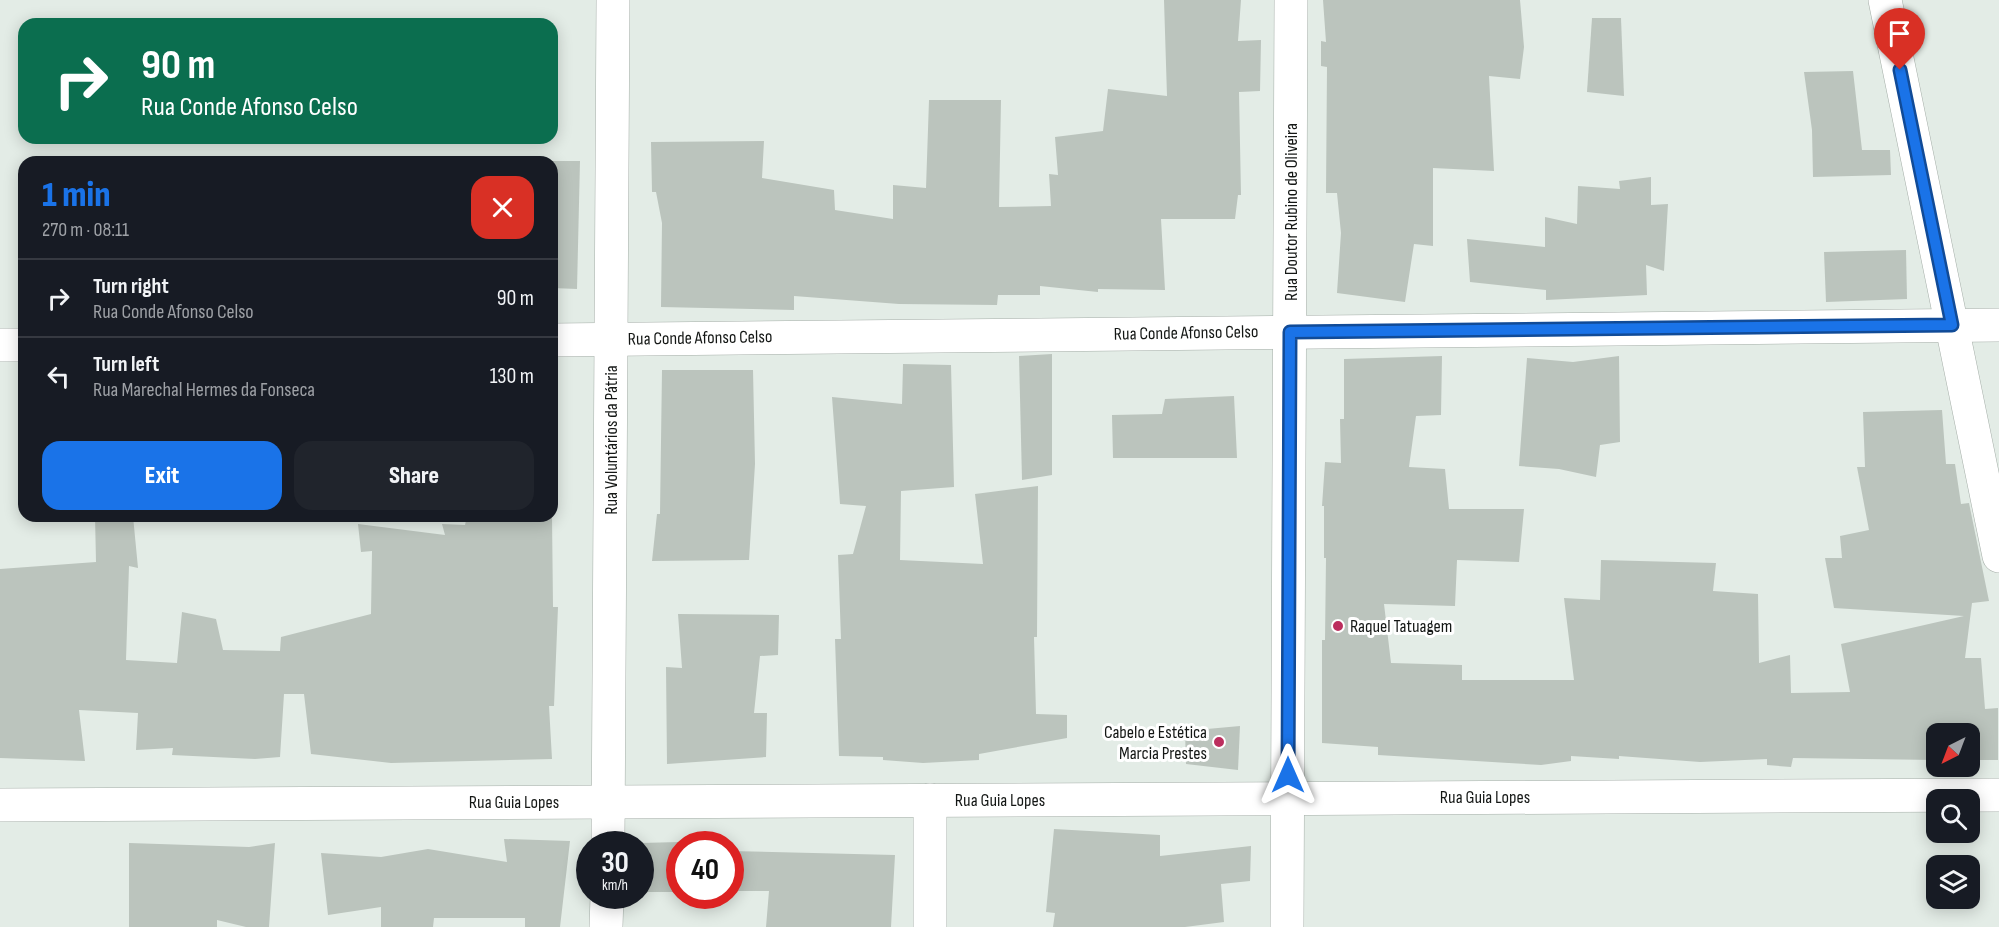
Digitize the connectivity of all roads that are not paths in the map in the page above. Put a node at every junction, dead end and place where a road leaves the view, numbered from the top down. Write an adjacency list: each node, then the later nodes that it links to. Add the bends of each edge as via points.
1 (613, 0): 8 (street, Rua Voluntários da Pátria)
2 (1291, 0): 6 (street, Rua Doutor Rubino de Oliveira)
3 (1885, 0): 4 (street)
4 (1952, 325): 5 (street, Rua Conde Afonso Celso); 6 (street, Rua Conde Afonso Celso); 11 (street)
5 (1999, 325)
6 (1290, 332): 8 (street, Rua Conde Afonso Celso); 13 (street, Rua Doutor Rubino de Oliveira)
7 (558, 340): 8 (street, Rua Conde Afonso Celso)
8 (612, 340): 15 (street, Rua Voluntários da Pátria)
9 (0, 345): 10 (street)
10 (18, 345)
11 (1999, 556)
12 (1999, 795): 13 (street, Rua Guia Lopes)
13 (1288, 798): 14 (street, Rua Guia Lopes); 21 (street, Rua Doutor Rubino de Oliveira)
14 (930, 800): 15 (street, Rua Guia Lopes); 20 (street)
15 (609, 802): 16 (street, Rua Guia Lopes); 17 (street, Rua Voluntários da Pátria)
16 (0, 805)
17 (608, 831)
18 (607, 909): 19 (street)
19 (606, 927)
20 (930, 927)
21 (1287, 927)

